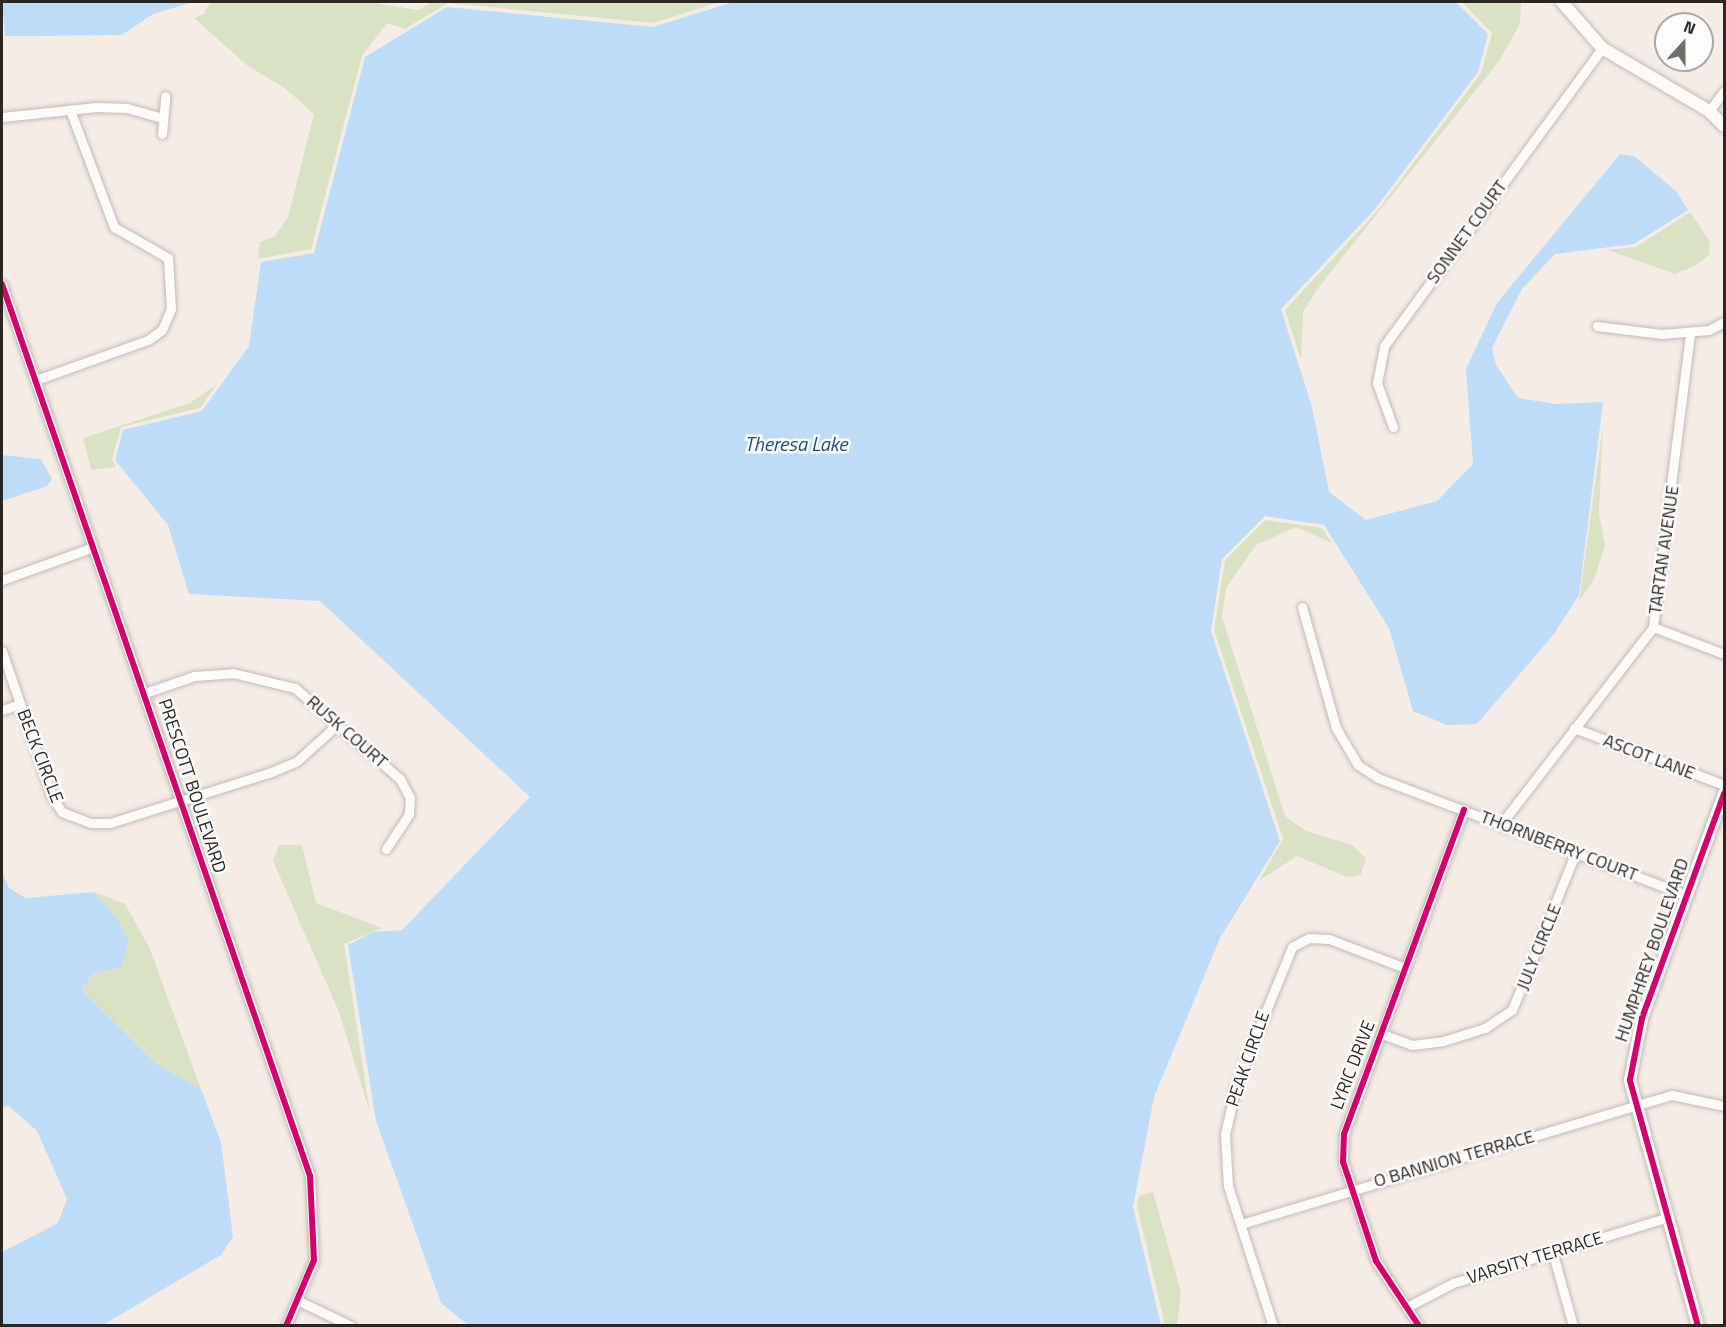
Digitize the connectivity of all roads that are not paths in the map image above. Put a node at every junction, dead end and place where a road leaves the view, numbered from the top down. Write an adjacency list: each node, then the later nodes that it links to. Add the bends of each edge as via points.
1 (1562, 2): 2 (street)
2 (1602, 48): 6 (street); 16 (street, SONNET COURT, via 1384,346 1377,383)
3 (1725, 91): 6 (street)
4 (165, 96): 8 (street)
5 (70, 110): 7 (street); 8 (street, via 127,108); 15 (street, via 114,227 168,258 171,309 162,330 148,340)
6 (1709, 111): 9 (street)
7 (2, 117)
8 (161, 118): 10 (street)
9 (1725, 126)
10 (162, 134)
11 (2, 284): 15 (street, PRESCOTT BOULEVARD)
12 (1725, 322): 14 (street)
13 (1597, 326): 14 (street)
14 (1690, 333): 20 (street, TARTAN AVENUE)
15 (36, 380): 17 (street, PRESCOTT BOULEVARD)
16 (1393, 428)
17 (91, 548): 18 (street); 23 (street, PRESCOTT BOULEVARD)
18 (2, 580)
19 (1302, 606): 31 (street, THORNBERRY COURT, via 1344,750 1378,778)
20 (1653, 627): 22 (street); 27 (street, TARTAN AVENUE)
21 (2, 651): 24 (street, BECK CIRCLE)
22 (1725, 654)
23 (145, 693): 26 (street, RUSK COURT, via 194,676 263,677 295,688); 30 (street, PRESCOTT BOULEVARD)
24 (20, 704): 25 (street); 30 (street, BECK CIRCLE, via 62,812 110,823)
25 (2, 710)
26 (338, 724): 30 (street, BECK CIRCLE, via 297,761); 33 (street, RUSK COURT, via 400,779 410,798 409,814)
27 (1574, 728): 28 (street, ASCOT LANE); 32 (street, TARTAN AVENUE)
28 (1725, 785)
29 (1725, 794): 35 (street, HUMPHREY BOULEVARD)
30 (180, 803): 44 (street, PRESCOTT BOULEVARD, via 310,1176 314,1260)
31 (1464, 810): 32 (street, THORNBERRY COURT); 36 (street, LYRIC DRIVE)
32 (1501, 824): 34 (street, THORNBERRY COURT)
33 (386, 849)
34 (1575, 854): 35 (street, THORNBERRY COURT); 37 (street, JULY CIRCLE, via 1512,1010 1485,1028 1443,1041 1412,1046)
35 (1686, 895): 38 (street, HUMPHREY BOULEVARD, via 1632,1050)
36 (1405, 968): 37 (street, LYRIC DRIVE); 42 (street, PEAK CIRCLE, via 1329,939 1309,938 1292,947 1230,1107 1225,1163)
37 (1382, 1034): 40 (street, LYRIC DRIVE, via 1344,1134 1343,1162)
38 (1633, 1106): 39 (street, O BANNION TERRACE, via 1672,1095); 40 (street, O BANNION TERRACE); 41 (street, HUMPHREY BOULEVARD)
39 (1725, 1106)
40 (1352, 1189): 42 (street, O BANNION TERRACE); 45 (street, LYRIC DRIVE, via 1386,1284)
41 (1666, 1218): 43 (street, VARSITY TERRACE); 51 (street, HUMPHREY BOULEVARD)
42 (1240, 1224): 48 (street, PEAK CIRCLE)
43 (1552, 1254): 45 (street, VARSITY TERRACE, via 1453,1283); 50 (street)
44 (299, 1301): 46 (street, PRESCOTT BOULEVARD); 47 (street)
45 (1407, 1307): 49 (street, LYRIC DRIVE)
46 (286, 1326)
47 (351, 1326)
48 (1273, 1326)
49 (1419, 1326)
50 (1573, 1326)
51 (1698, 1326)

